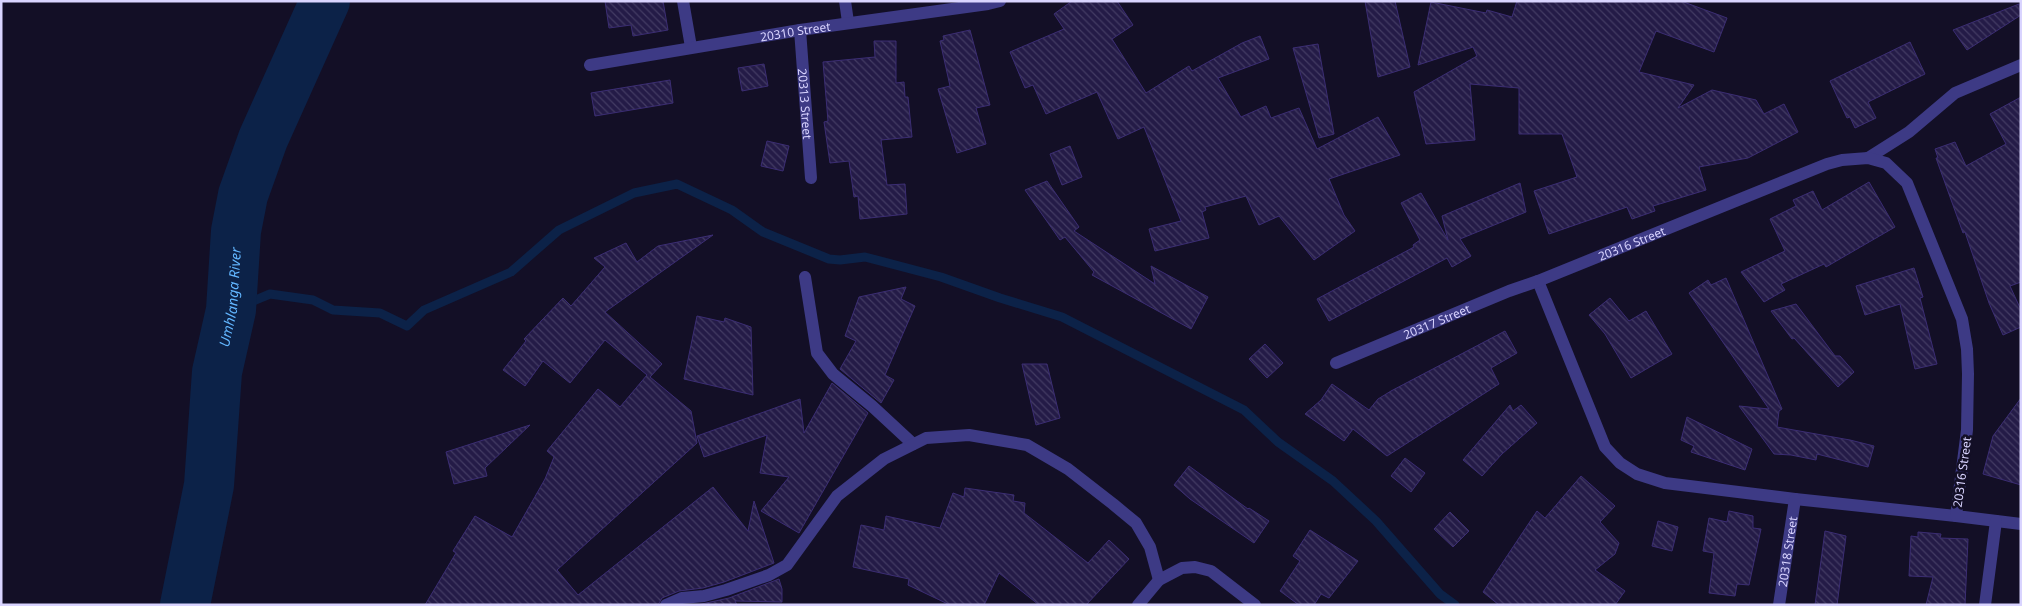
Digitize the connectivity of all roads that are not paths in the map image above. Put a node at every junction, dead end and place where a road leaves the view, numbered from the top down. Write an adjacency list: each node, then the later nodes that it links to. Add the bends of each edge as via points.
1 (683, 1): 6 (street)
2 (845, 1): 4 (street)
3 (1000, 1): 4 (street, 20310 Street)
4 (848, 22): 5 (street, 20310 Street)
5 (800, 30): 6 (street, 20310 Street); 10 (street, 20313 Street)
6 (691, 47): 7 (street, 20310 Street)
7 (590, 65)
8 (2021, 65): 9 (street, via 1956,93 1910,132)
9 (1868, 158): 12 (street, 20316 Street, via 1828,164); 16 (street, 20316 Street, via 1886,163 1907,183 1962,319 1967,349 1967,430)
10 (811, 178)
11 (804, 277): 14 (street, via 817,353 832,374)
12 (1538, 281): 13 (street, 20317 Street); 15 (street, 20316 Street, via 1598,432 1605,447 1620,463 1637,474 1665,482)
13 (1336, 363)
14 (913, 444): 19 (street, via 926,438 969,435 1027,446 1068,469 1136,523 1150,547); 20 (street, via 884,459 837,496 787,565 726,590 682,598)
15 (1795, 499): 16 (street, 20316 Street); 23 (street, 20318 Street)
16 (1956, 516): 17 (street, 20316 Street)
17 (1996, 521): 18 (street, 20316 Street); 24 (street)
18 (2021, 524)
19 (1160, 580): 21 (street); 22 (street, via 1182,568 1211,571)
20 (666, 605)
21 (1138, 605)
22 (1254, 605)
23 (1779, 605)
24 (1985, 605)

